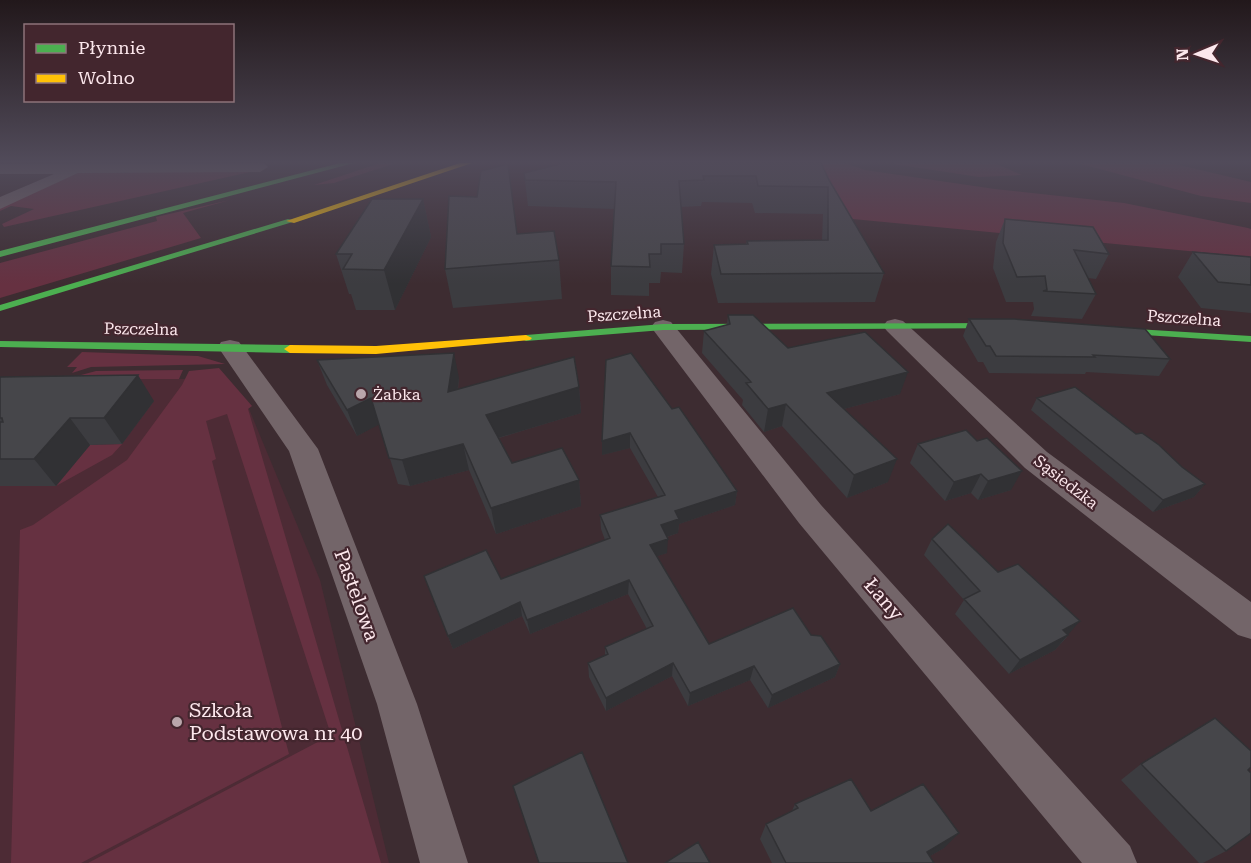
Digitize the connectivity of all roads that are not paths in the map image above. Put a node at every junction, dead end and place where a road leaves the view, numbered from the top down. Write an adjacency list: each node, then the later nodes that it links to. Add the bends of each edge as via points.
1 (195, 203): 5 (main road)
2 (333, 203): 4 (main road)
3 (349, 203): 4 (main road)
4 (305, 215): 6 (main road)
5 (0, 254)
6 (0, 308)
7 (895, 326): 8 (main road, Pszczelna); 9 (main road, Pszczelna); 14 (street, Sąsiedzka, via 1036,460)
8 (1030, 326)
9 (663, 327): 13 (main road, Pszczelna, via 386,350); 16 (street, Łany, via 810,514)
10 (1088, 329): 11 (main road, Pszczelna)
11 (1251, 339)
12 (0, 345): 13 (main road, Pszczelna)
13 (230, 347): 15 (street, Pastelowa, via 303,449 397,704)
14 (1251, 623)
15 (444, 863)
16 (1113, 863)

